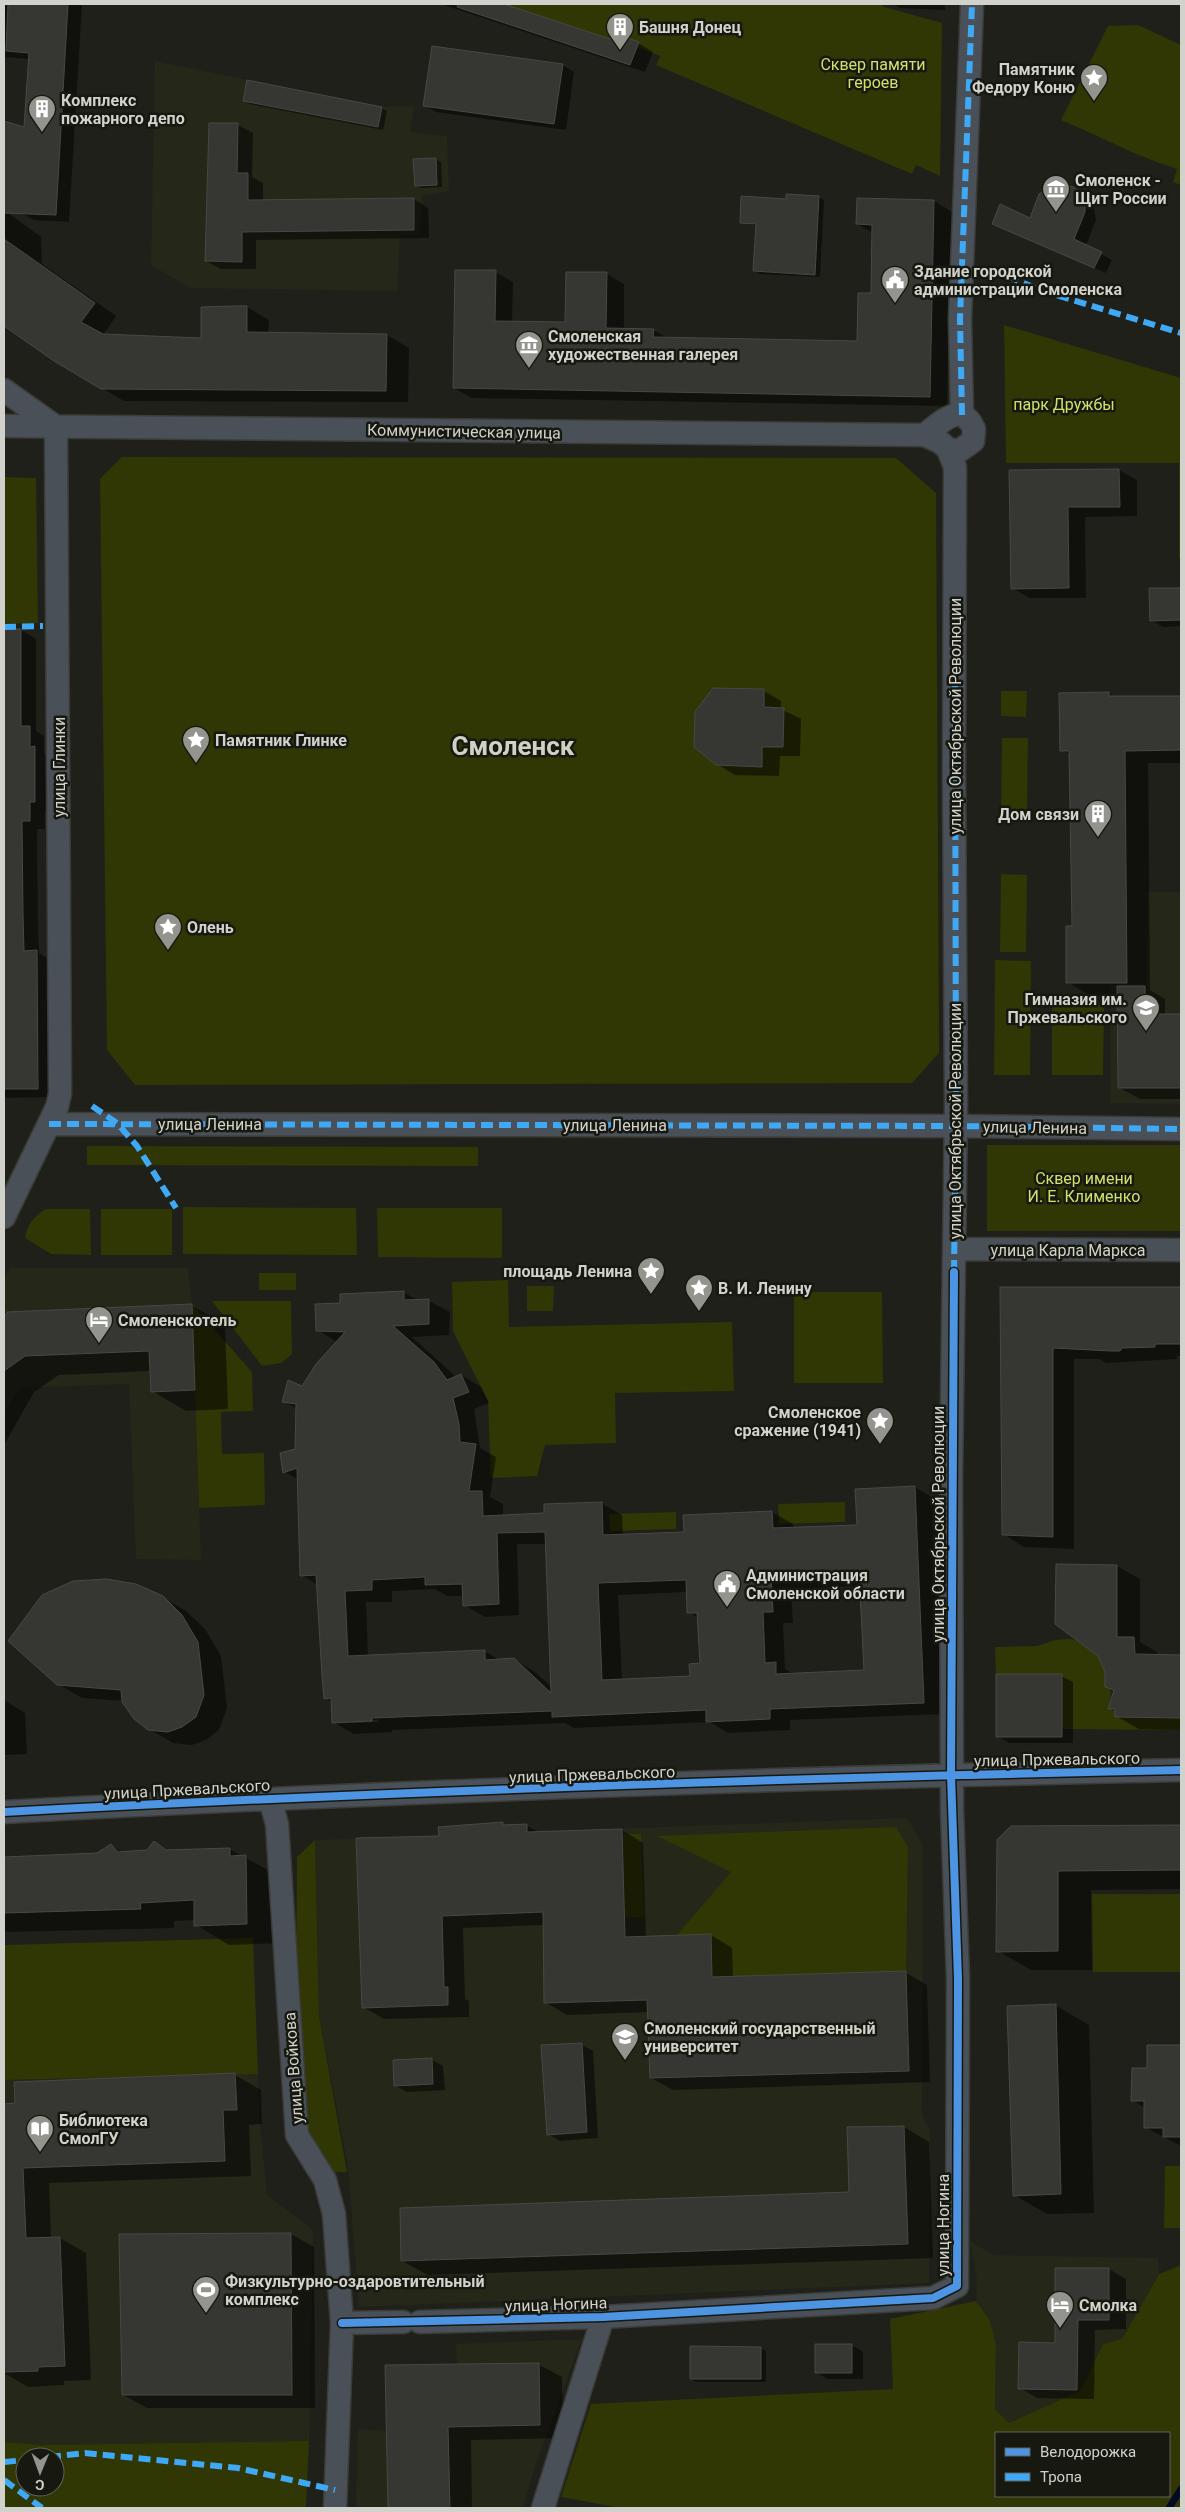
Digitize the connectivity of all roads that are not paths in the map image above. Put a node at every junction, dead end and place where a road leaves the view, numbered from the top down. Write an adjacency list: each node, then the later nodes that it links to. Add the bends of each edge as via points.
1 (972, 4): 3 (street, via 960,319)
2 (4, 390): 5 (street)
3 (962, 415): 6 (street, via 949,416); 7 (street, via 972,423 973,441)
4 (4, 426): 5 (street, Коммунистическая улица)
5 (56, 428): 6 (street, Коммунистическая улица); 8 (street, улица Глинки, via 60,1094)
6 (924, 435): 7 (street, via 940,442)
7 (956, 455): 9 (street, улица Октябрьской Революции)
8 (53, 1115): 9 (street, улица Ленина); 11 (street, улица Глинки)
9 (956, 1126): 10 (street, улица Ленина); 12 (street, улица Октябрьской Революции)
10 (1181, 1129)
11 (4, 1216)
12 (954, 1249): 13 (street, улица Карла Маркса); 15 (street, улица Октябрьской Революции)
13 (1181, 1250)
14 (1181, 1770): 15 (street, улица Пржевальского)
15 (951, 1774): 16 (street, улица Пржевальского); 18 (street, улица Ногина, via 958,1979 956,2286 933,2298)
16 (270, 1799): 17 (street, улица Пржевальского); 19 (street, улица Войкова, via 277,1824 297,2135 329,2191 334,2214)
17 (4, 1812)
18 (603, 2317): 19 (street, улица Ногина); 21 (street, улица Ногина)
19 (342, 2323): 20 (street, улица Войкова)
20 (335, 2508)
21 (543, 2508)

